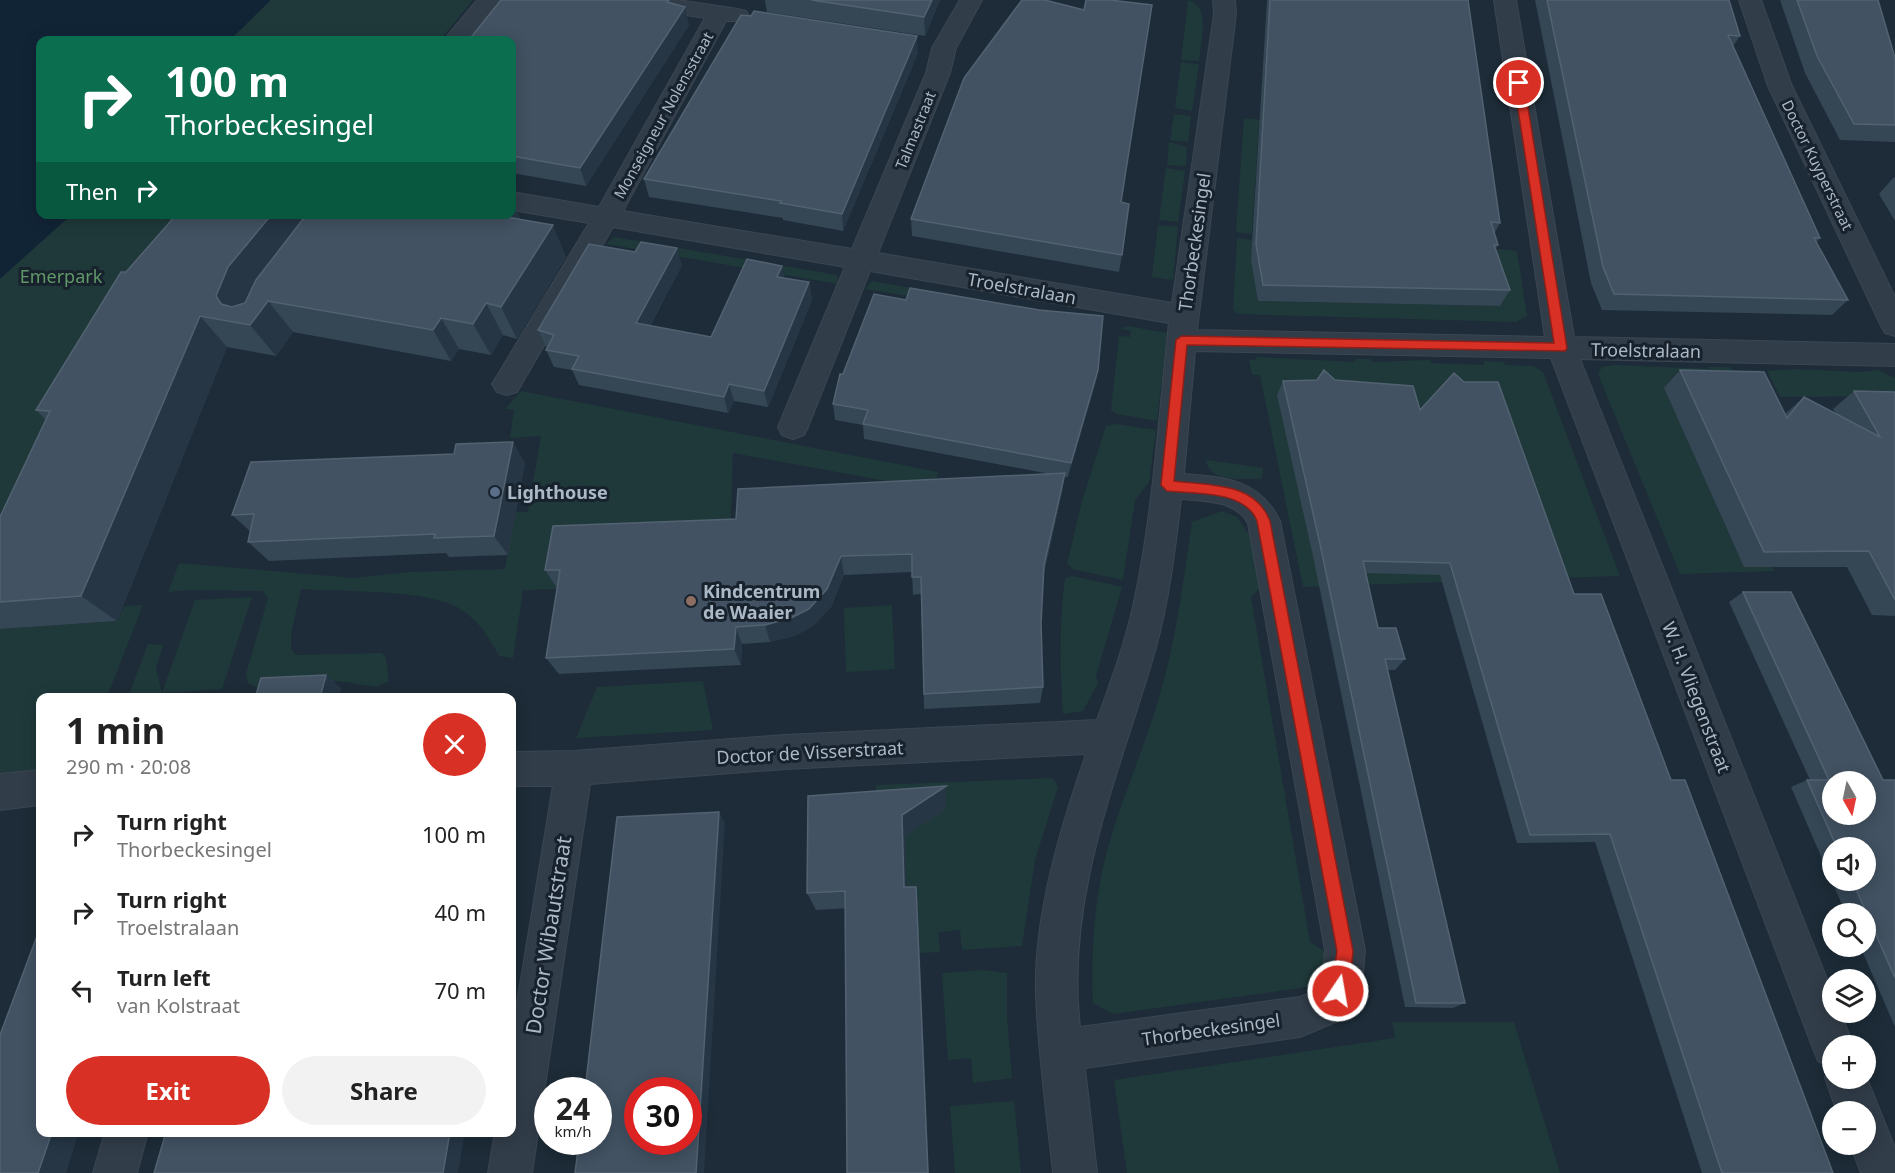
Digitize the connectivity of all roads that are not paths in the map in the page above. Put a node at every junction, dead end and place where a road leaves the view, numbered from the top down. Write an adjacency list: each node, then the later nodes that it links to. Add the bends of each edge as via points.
1 (489, 0): 9 (street)
2 (634, 0): 7 (street)
3 (971, 0): 12 (street, Talmastraat, via 933,46 938,74)
4 (1224, 0): 14 (street, Thorbeckesingel)
5 (1505, 0): 15 (street, W. H. Vliegenstraat)
6 (1750, 0): 13 (street, Doctor Kuyperstraat, via 1780,86)
7 (705, 8): 8 (street); 11 (street, Monseigneur Nolensstraat)
8 (750, 12)
9 (458, 36)
10 (516, 202): 11 (street, Troelstralaan)
11 (606, 217): 12 (street, Troelstralaan); 17 (street)
12 (861, 261): 14 (street, Troelstralaan); 18 (street)
13 (1895, 326)
14 (1183, 328): 15 (street, Troelstralaan); 19 (street, Thorbeckesingel)
15 (1561, 348): 16 (street, Troelstralaan); 25 (street, W. H. Vliegenstraat)
16 (1895, 355)
17 (507, 384)
18 (793, 428)
19 (1167, 485): 20 (street, Thorbeckesingel, via 1153,592 1138,651); 26 (street, Thorbeckesingel, via 1240,495 1259,509 1264,521 1345,951 1343,974 1331,1004 1300,1017)
20 (1108, 736): 21 (street, Doctor de Visserstraat, via 785,752); 26 (street, Thorbeckesingel, via 1081,823 1059,940 1056,994)
21 (574, 768): 22 (street, Doctor de Visserstraat); 27 (street, Doctor Wibautstraat)
22 (516, 769)
23 (36, 788): 24 (street)
24 (0, 792)
25 (1829, 1035)
26 (1062, 1050): 33 (street, Thorbeckesingel)
27 (516, 1135)
28 (126, 1137): 31 (street)
29 (516, 1137): 32 (street, Doctor Wibautstraat)
30 (1876, 1155): 34 (street)
31 (115, 1173)
32 (510, 1173)
33 (1075, 1173)
34 (1883, 1173)

